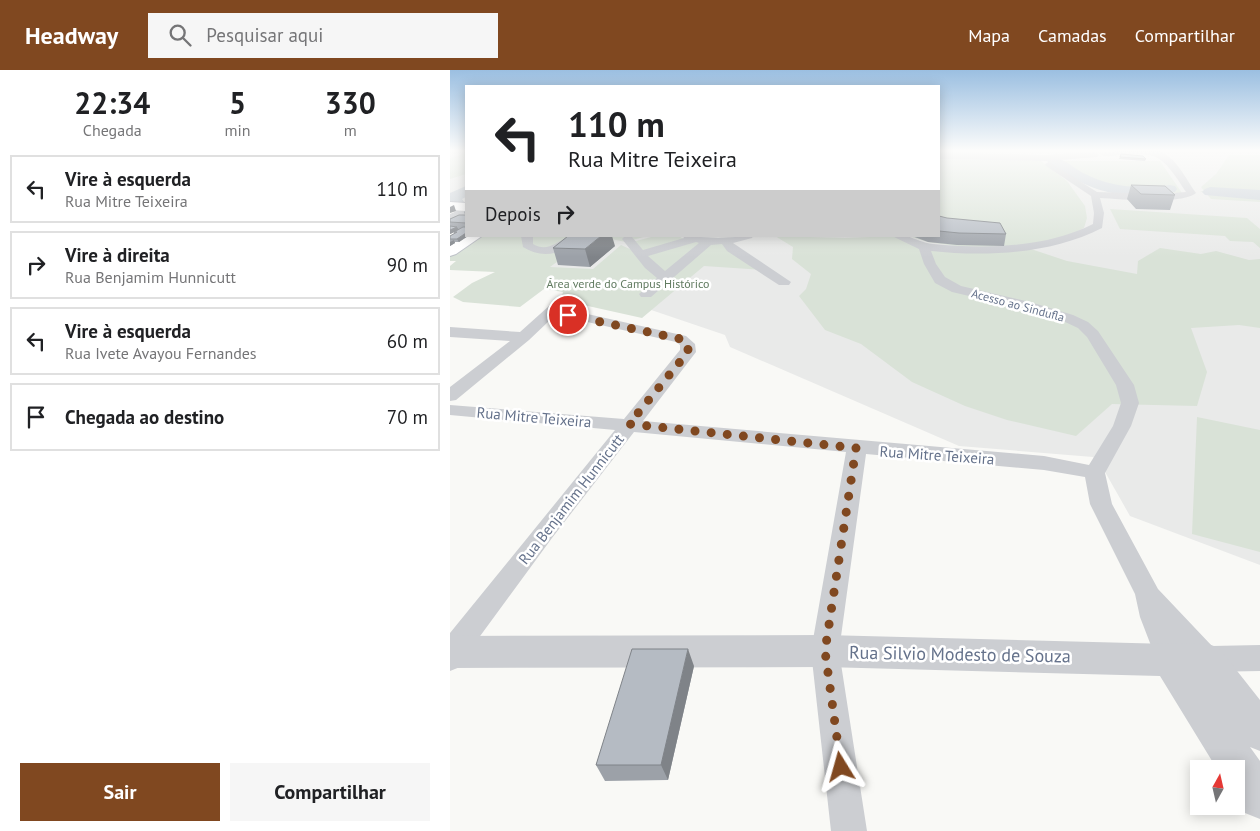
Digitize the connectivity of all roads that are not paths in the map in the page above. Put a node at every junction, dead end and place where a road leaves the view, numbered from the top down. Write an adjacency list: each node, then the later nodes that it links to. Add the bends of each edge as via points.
1 (1082, 187): 3 (street)
2 (1188, 187): 3 (street, via 1191,192 1188,195)
3 (1095, 195): 17 (street, via 1098,226 1079,236 1011,247)
4 (450, 206): 5 (main road)
5 (465, 209)
6 (465, 210): 7 (street)
7 (450, 218)
8 (473, 237): 18 (main road)
9 (527, 237): 10 (street, via 527,244 532,249 548,251 566,246)
10 (574, 237)
11 (636, 237): 19 (street, via 624,239)
12 (743, 237): 16 (street)
13 (899, 237): 17 (street)
14 (691, 238): 15 (street); 19 (street)
15 (708, 241): 16 (street); 20 (street)
16 (725, 241): 21 (street, via 731,249)
17 (924, 247): 31 (street, Acesso ao Sindufla, via 940,280 983,296 1068,318 1093,334 1125,385 1130,403 1122,426)
18 (450, 252)
19 (641, 254): 20 (street, via 648,266)
20 (664, 277): 22 (street)
21 (784, 282)
22 (646, 294)
23 (559, 304): 24 (street)
24 (544, 318): 26 (street); 29 (street, Rua Benjamim Hunnicutt, via 574,316 685,341 688,352)
25 (450, 332): 26 (street)
26 (524, 337): 27 (street)
27 (450, 396)
28 (450, 410): 29 (street, Rua Mitre Teixeira)
29 (629, 424): 30 (street, Rua Mitre Teixeira); 34 (street, Rua Benjamim Hunnicutt)
30 (856, 448): 31 (street, Rua Mitre Teixeira, via 1044,463); 33 (street)
31 (1095, 473): 32 (street, via 1101,504)
32 (1148, 594): 36 (street); 36 (street, via 1153,618)
33 (825, 651): 34 (street, Rua Silvio Modesto de Souza); 36 (street, Rua Silvio Modesto de Souza); 39 (street)
34 (451, 654)
35 (1260, 658): 36 (street, Rua Silvio Modesto de Souza)
36 (1188, 659): 37 (street); 38 (street)
37 (1260, 731)
38 (1260, 798)
39 (850, 831)

